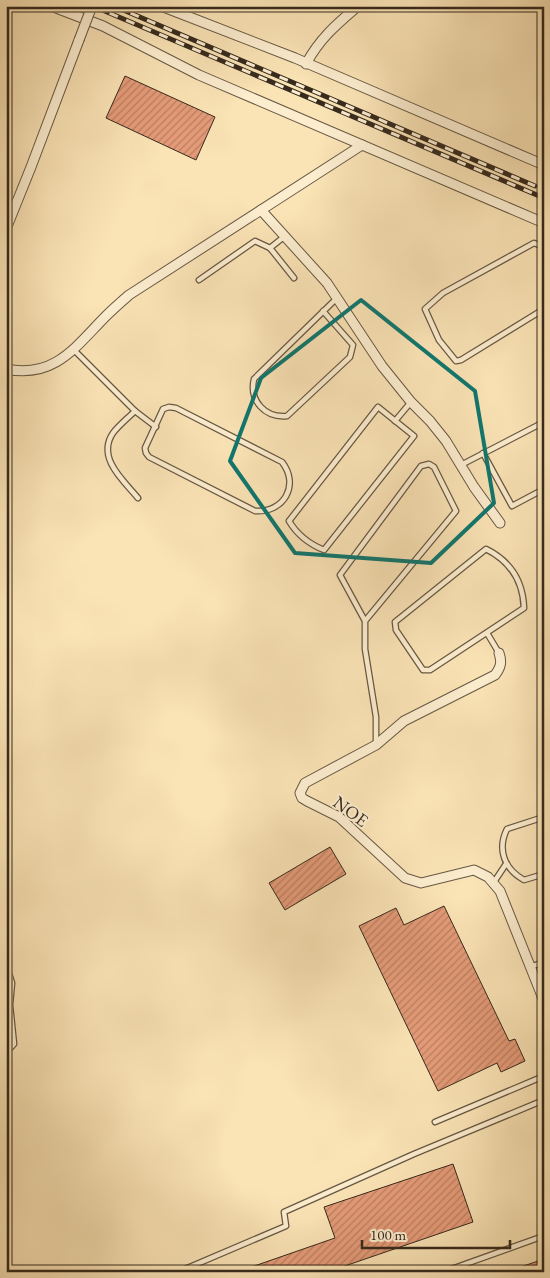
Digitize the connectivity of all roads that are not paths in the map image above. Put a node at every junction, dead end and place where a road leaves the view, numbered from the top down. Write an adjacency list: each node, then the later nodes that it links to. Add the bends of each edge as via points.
1 (51, 6): 6 (street, via 104,26 199,75)
2 (92, 6): 10 (street, bridge)
3 (161, 6): 5 (street)
4 (358, 6): 5 (street, via 319,42)
5 (306, 64): 7 (street)
6 (362, 145): 8 (street); 9 (street)
7 (544, 164)
8 (261, 210): 11 (street); 19 (street, via 129,295)
9 (544, 222)
10 (6, 229)
11 (285, 236): 13 (lane); 16 (street)
12 (544, 247): 17 (lane, via 534,243 443,293 425,309 439,340 456,361)
13 (270, 248): 14 (lane); 15 (lane, via 255,241)
14 (294, 278)
15 (199, 280)
16 (337, 298): 18 (lane); 21 (street, via 382,366)
17 (544, 309)
18 (323, 311): 18 (lane, via 254,379 254,396 269,414 287,416 350,357 353,345)
19 (74, 350): 20 (street, via 35,370); 22 (lane)
20 (6, 370)
21 (411, 402): 23 (lane); 27 (street, via 446,441)
22 (135, 411): 25 (lane); 29 (lane, via 112,434 108,458 112,468)
23 (396, 421): 23 (lane, via 378,407 289,521 303,538 324,550 414,436)
24 (544, 422): 26 (lane)
25 (156, 427): 25 (lane, via 163,409 176,408 282,462 290,477 288,494 280,505 256,511 149,457 145,448)
26 (483, 453): 27 (lane); 28 (lane, via 512,506)
27 (461, 465): 30 (street)
28 (544, 489)
29 (138, 498)
30 (500, 523)
31 (365, 621): 31 (lane, via 456,511 434,467 429,464 421,466 340,575); 34 (lane)
32 (487, 633): 32 (lane, via 524,608 524,600 512,570 486,549 395,622 396,630 423,670 430,670); 33 (lane)
33 (499, 653): 34 (street, NOE, via 500,669 495,675 404,721)
34 (376, 745): 38 (street, NOE, via 306,783 300,790 302,798 338,817 405,878 421,883 474,870)
35 (544, 817): 36 (lane, via 508,829 502,846)
36 (506, 864): 37 (lane, via 524,880); 38 (lane)
37 (544, 874)
38 (494, 882): 41 (street)
39 (544, 962): 41 (lane)
40 (6, 964): 43 (lane, via 12,983 10,1005 14,1044)
41 (530, 967): 42 (street)
42 (544, 1001)
43 (6, 1053)
44 (544, 1076): 46 (lane)
45 (544, 1100): 48 (lane, via 284,1212 286,1226)
46 (435, 1122)
47 (544, 1239): 49 (lane, via 538,1238)
48 (178, 1272)
49 (443, 1272)

